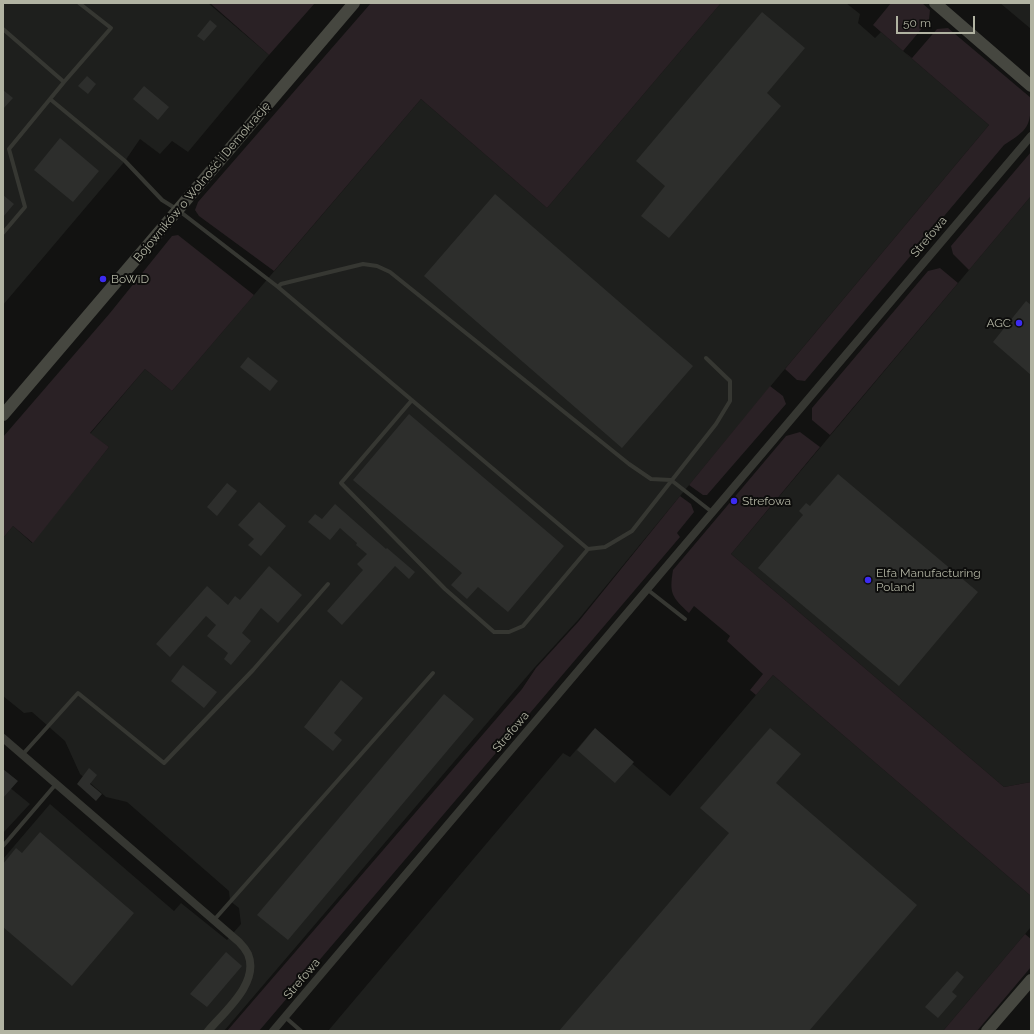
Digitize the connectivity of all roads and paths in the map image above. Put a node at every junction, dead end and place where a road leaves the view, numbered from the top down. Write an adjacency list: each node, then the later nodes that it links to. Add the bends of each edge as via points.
1 (79, 3): 5 (lane, via 111,28)
2 (354, 3): 9 (main road, Bojowników o Wolność i Demokrację)
3 (935, 3): 6 (main road)
4 (3, 29): 5 (lane)
5 (64, 82): 7 (lane)
6 (1031, 86)
7 (50, 99): 9 (lane, via 125,161 162,200); 10 (lane, via 9,148 24,207)
8 (1031, 136): 16 (street, Strefowa)
9 (178, 210): 11 (lane); 14 (main road, Bojowników o Wolność i Demokrację)
10 (3, 233)
11 (278, 287): 13 (lane); 15 (lane, via 281,284 363,264 377,266 390,272 629,464 651,479)
12 (706, 358): 15 (lane, via 730,380 730,401 716,424)
13 (412, 400): 17 (lane); 17 (lane, via 341,483 446,589 494,632 509,632 523,626)
14 (3, 415)
15 (671, 480): 16 (lane); 17 (lane, via 632,531 605,547)
16 (712, 513): 19 (street, Strefowa)
17 (588, 549)
18 (328, 584): 23 (lane, via 253,670 164,763 78,693)
19 (648, 590): 20 (lane); 28 (street, Strefowa)
20 (685, 619)
21 (433, 673): 26 (lane)
22 (3, 738): 23 (street)
23 (22, 755): 24 (street)
24 (56, 784): 25 (lane); 26 (street)
25 (3, 846)
26 (214, 920): 29 (street, via 239,942 248,954 250,965 245,987)
27 (1031, 980): 32 (main road)
28 (285, 1017): 30 (street, Strefowa); 31 (lane)
29 (208, 1031)
30 (273, 1031)
31 (301, 1031)
32 (987, 1031)

